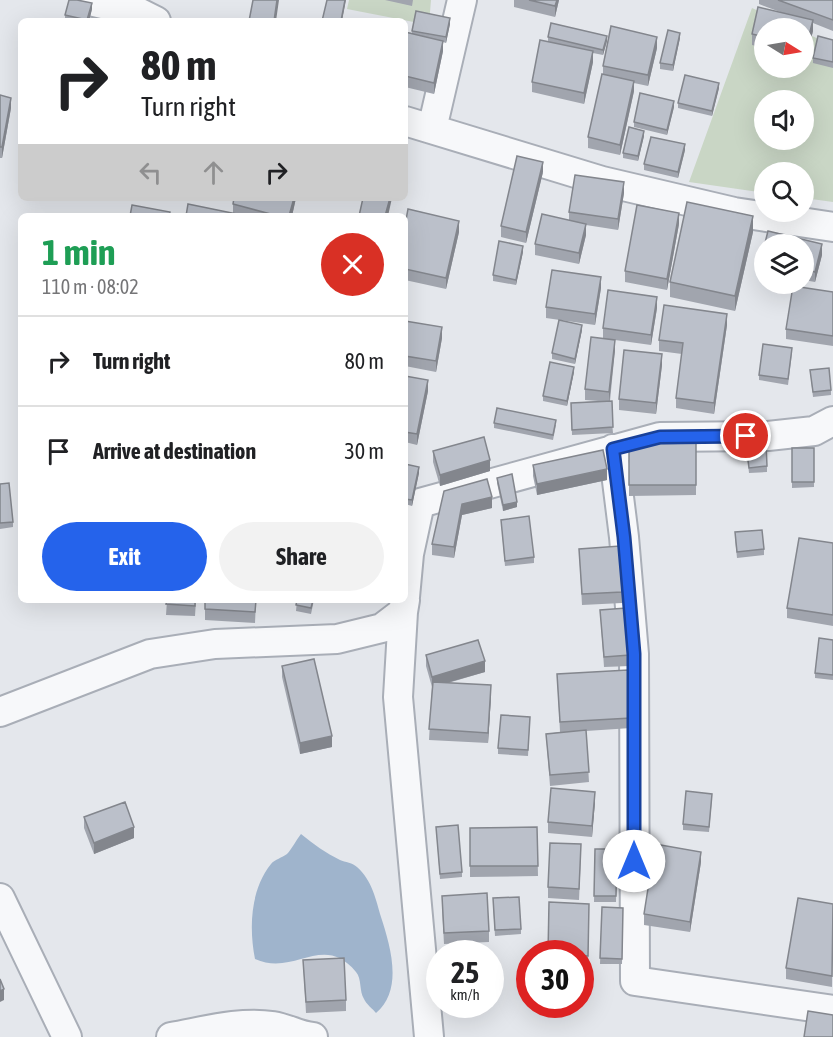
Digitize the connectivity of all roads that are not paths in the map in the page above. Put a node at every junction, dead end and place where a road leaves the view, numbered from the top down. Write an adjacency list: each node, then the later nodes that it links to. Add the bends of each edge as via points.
1 (86, 0): 3 (street)
2 (462, 0): 4 (street)
3 (150, 18)
4 (418, 125): 5 (street, via 602,181 734,212)
5 (833, 227)
6 (833, 421): 7 (street, via 814,431 768,436 660,437)
7 (613, 449): 8 (street, via 420,503); 12 (street, via 634,654 634,981)
8 (408, 564)
9 (404, 603): 10 (street, via 382,628 337,639 215,644 150,654); 16 (street, via 398,697)
10 (0, 712)
11 (0, 898): 13 (street)
12 (833, 1010)
13 (67, 1037)
14 (171, 1037): 15 (street, via 240,1024 275,1026)
15 (313, 1037)
16 (429, 1037)

